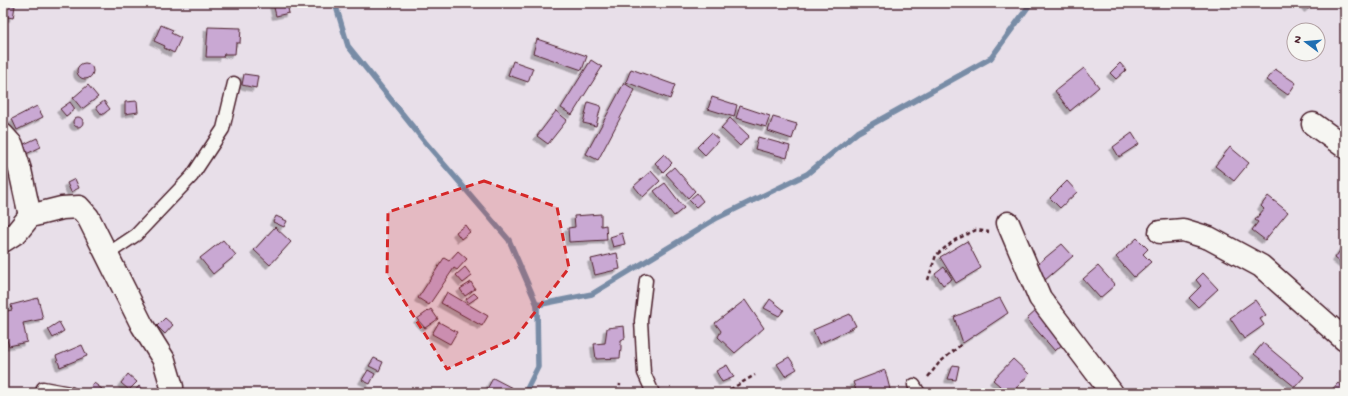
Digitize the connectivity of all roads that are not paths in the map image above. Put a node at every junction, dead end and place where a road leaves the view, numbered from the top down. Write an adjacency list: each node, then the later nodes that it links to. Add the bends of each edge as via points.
1 (234, 83): 9 (lane, via 223,129 192,176 136,235)
2 (1313, 124): 4 (street)
3 (3, 134): 5 (street, via 12,145)
4 (1345, 148)
5 (30, 216): 8 (street, via 17,232); 9 (street, via 62,208 79,207 88,217)
6 (1160, 232): 11 (street, via 1183,230 1202,236 1261,266)
7 (1012, 233): 16 (street, via 1040,298)
8 (3, 241)
9 (106, 255): 14 (street, via 142,325 164,360 172,387)
10 (646, 280): 15 (lane, via 641,321 644,373)
11 (1345, 340)
12 (43, 388): 13 (lane)
13 (70, 393)
14 (171, 393)
15 (653, 393)
16 (1112, 393)

